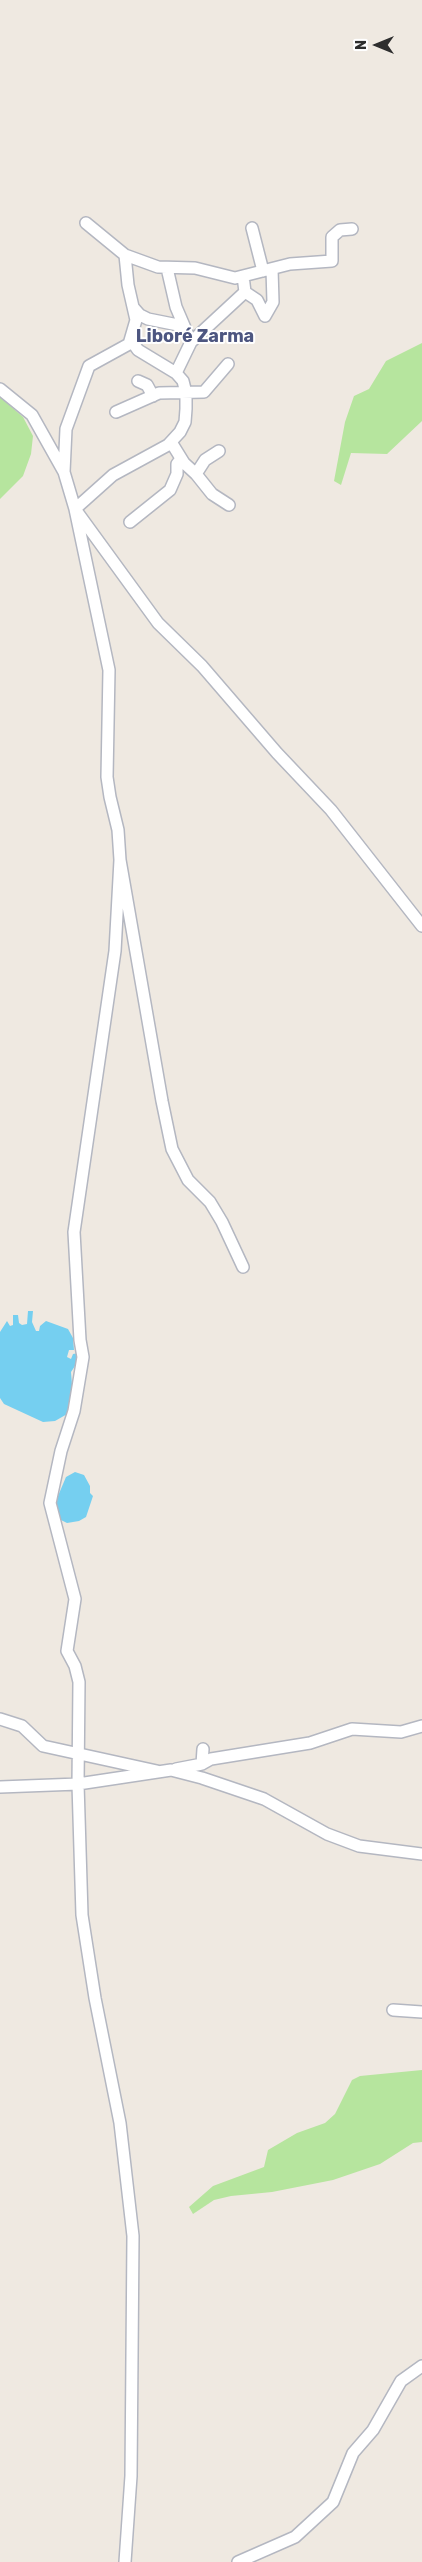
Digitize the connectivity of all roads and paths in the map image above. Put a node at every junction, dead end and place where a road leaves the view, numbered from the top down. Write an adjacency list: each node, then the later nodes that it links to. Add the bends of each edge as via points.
1 (86, 223): 4 (street)
2 (252, 228): 6 (street)
3 (352, 229): 6 (street, via 340,230 332,237 332,261 290,264)
4 (125, 255): 5 (street); 9 (street)
5 (167, 268): 7 (street, via 194,268 229,277); 10 (street)
6 (267, 270): 7 (street); 8 (street, via 273,302 265,316 257,300)
7 (244, 276): 8 (street)
8 (244, 292): 12 (street)
9 (133, 307): 10 (street, via 140,315); 11 (street, via 136,320)
10 (183, 326): 12 (street)
11 (130, 340): 14 (street, via 138,350); 23 (street, via 124,349 89,366 66,429)
12 (191, 342): 14 (street)
13 (228, 364): 17 (street, via 204,392)
14 (176, 373): 17 (street)
15 (138, 381): 18 (street, via 147,385)
16 (0, 389): 23 (street, via 32,415)
17 (186, 393): 18 (street); 20 (street, via 184,422)
18 (153, 396): 19 (street)
19 (116, 412)
20 (171, 442): 22 (street); 26 (street, via 114,475)
21 (219, 451): 24 (street, via 205,460)
22 (181, 459): 24 (street); 27 (street, via 170,490)
23 (64, 472): 26 (street)
24 (196, 474): 25 (street, via 212,494)
25 (229, 505)
26 (75, 510): 28 (street, via 108,670 108,777); 29 (street, via 158,623 202,666 331,810)
27 (130, 522)
28 (120, 860): 30 (street, via 172,1149 188,1180 210,1202); 34 (street, via 115,951 74,1232 83,1356 74,1411 60,1451 50,1503 75,1599 67,1651 79,1682)
29 (422, 926)
30 (243, 1267)
31 (0, 1719): 34 (street, via 22,1726 43,1746)
32 (422, 1726): 35 (street, via 401,1732 352,1728 310,1743 211,1759)
33 (203, 1749): 35 (street)
34 (78, 1752): 37 (street); 38 (street)
35 (202, 1764): 36 (street)
36 (171, 1770): 37 (street); 40 (street, via 264,1799 327,1834 359,1846)
37 (157, 1771): 38 (street, via 149,1775)
38 (78, 1784): 39 (street); 44 (street, via 82,1914 120,2123 133,2236 131,2476)
39 (0, 1786)
40 (422, 1854)
41 (393, 2010): 42 (street)
42 (422, 2012)
43 (422, 2366): 45 (street, via 401,2381 373,2430 353,2453 333,2502 295,2537)
44 (125, 2562)
45 (238, 2562)

